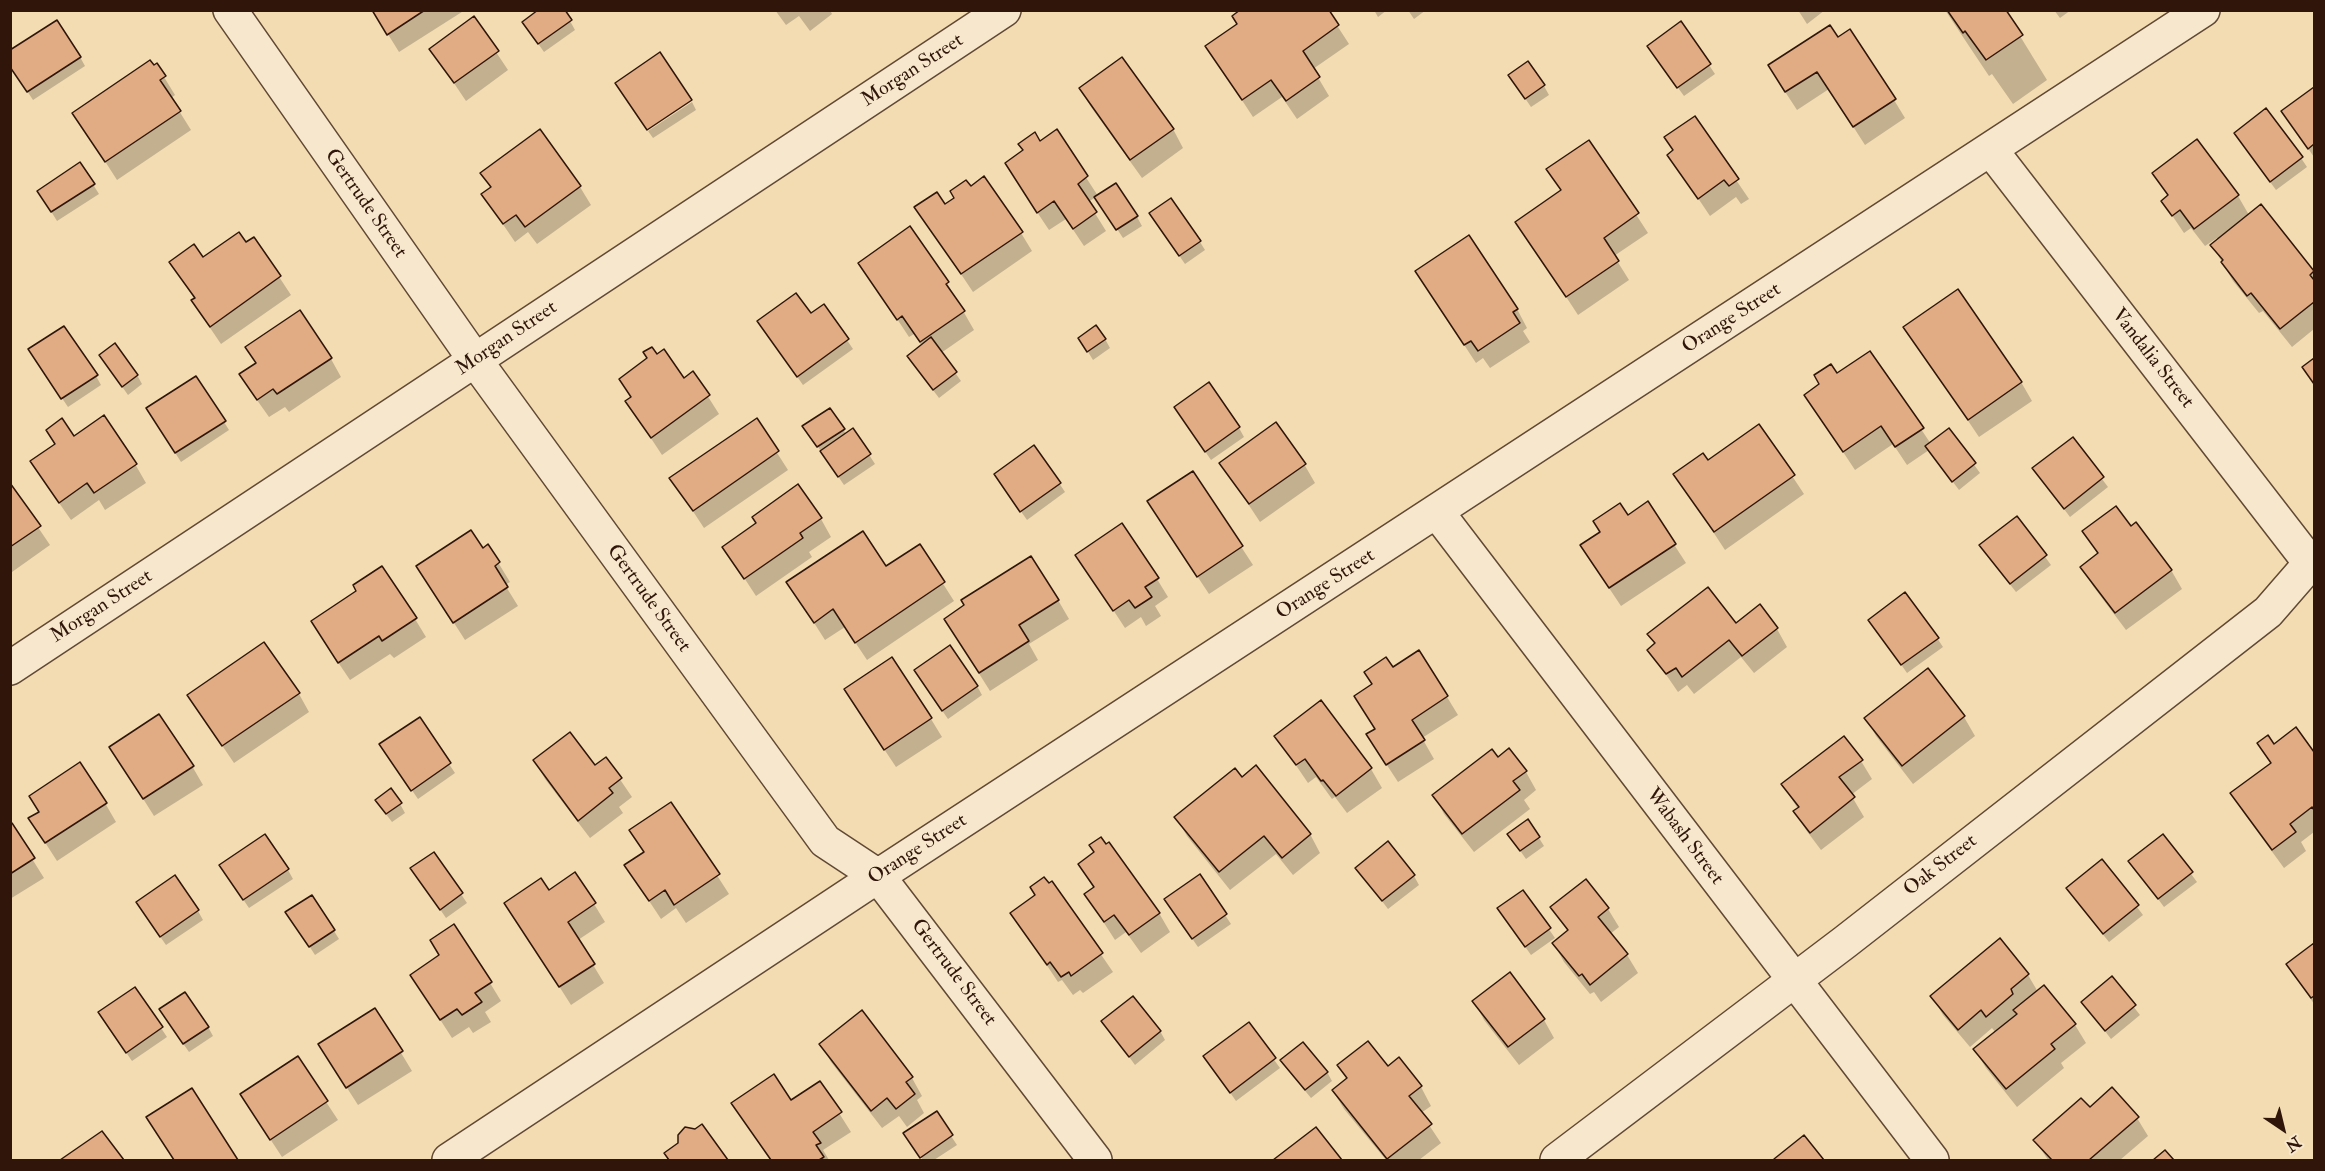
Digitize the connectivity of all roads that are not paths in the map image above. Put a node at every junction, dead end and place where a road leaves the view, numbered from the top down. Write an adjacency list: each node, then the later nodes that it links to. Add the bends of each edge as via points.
1 (231, 10): 5 (street, Gertrude Street)
2 (1004, 10): 5 (street, Morgan Street)
3 (2203, 10): 4 (street, Orange Street)
4 (1990, 150): 6 (street, Orange Street); 7 (street, Vandalia Street)
5 (475, 360): 8 (street, Morgan Street); 9 (street, Gertrude Street, via 825,841)
6 (1437, 512): 9 (street, Orange Street); 10 (street, Wabash Street)
7 (2313, 563): 10 (street, Oak Street, via 2268,612)
8 (10, 668)
9 (878, 876): 11 (street, Orange Street); 12 (street, Gertrude Street)
10 (1794, 981): 13 (street, Oak Street); 14 (street, Wabash Street)
11 (449, 1161)
12 (1095, 1161)
13 (1557, 1161)
14 (1932, 1161)

